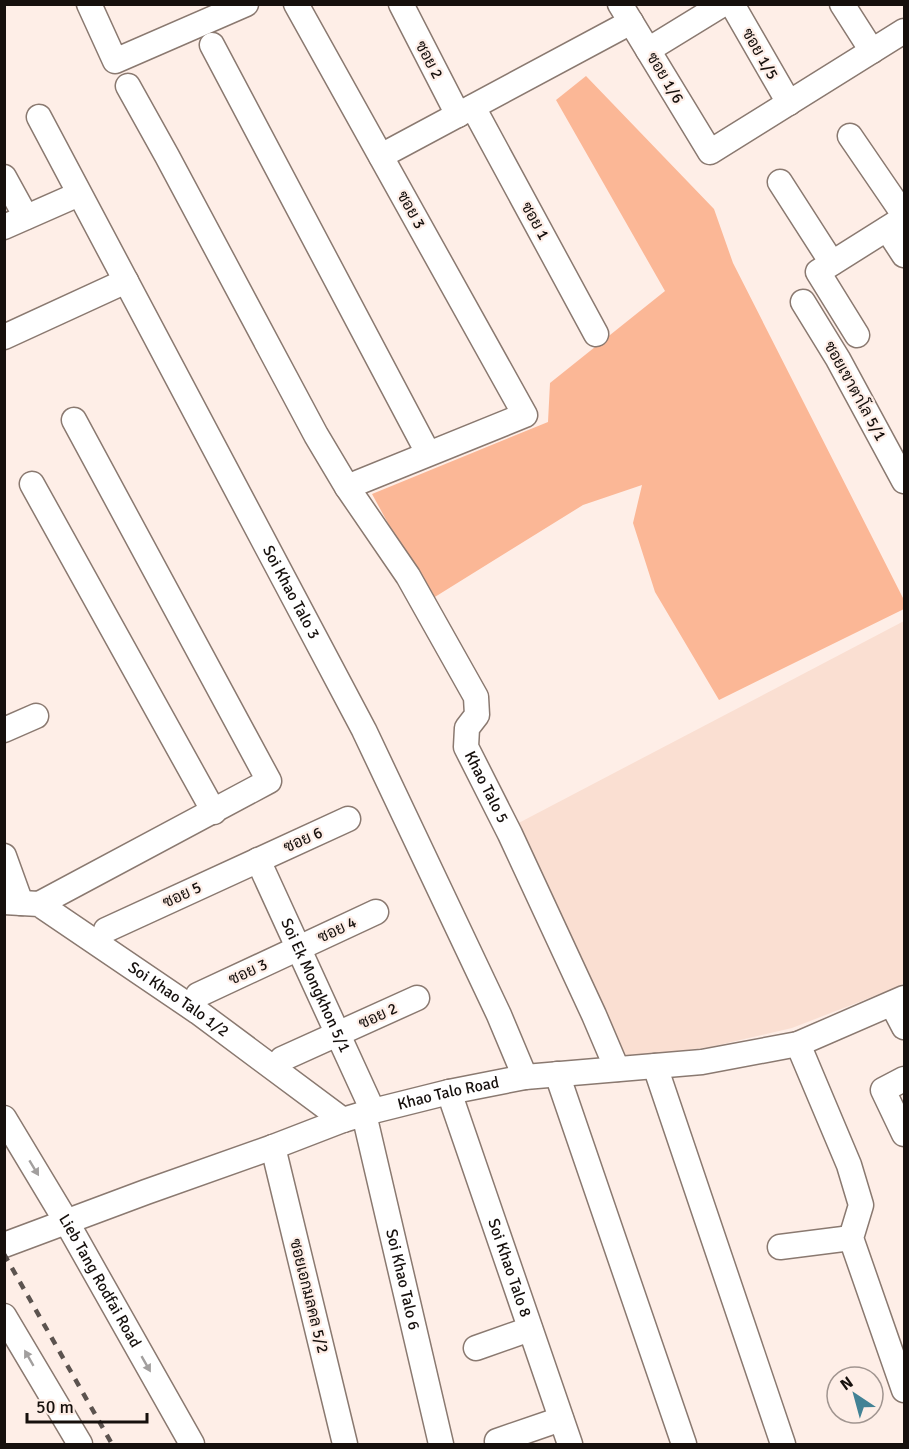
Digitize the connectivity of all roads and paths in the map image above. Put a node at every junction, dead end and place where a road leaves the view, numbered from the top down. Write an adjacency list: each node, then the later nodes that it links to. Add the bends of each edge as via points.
1 (89, 4): 8 (street, via 115,61)
2 (246, 4): 8 (street)
3 (296, 4): 19 (street, ซอย 3)
4 (401, 4): 16 (street, ซอย 2)
5 (723, 4): 12 (street)
6 (732, 4): 15 (street, ซอย 1/5)
7 (842, 4): 13 (street)
8 (206, 13)
9 (625, 13): 12 (street, ซอย 1/6); 16 (street)
10 (904, 31): 13 (street)
11 (212, 45): 33 (street)
12 (648, 50): 15 (street, ซอย 1/6, via 710,152)
13 (872, 51): 15 (street)
14 (128, 86): 36 (street, Khao Talo 5)
15 (789, 103)
16 (465, 111): 19 (street); 29 (street, ซอย 1)
17 (39, 117): 22 (street, Soi Khao Talo 3)
18 (850, 136): 23 (street)
19 (381, 156): 33 (street, ซอย 3, via 525,415)
20 (4, 177): 24 (street)
21 (780, 182): 26 (street)
22 (79, 194): 24 (street); 27 (street, Soi Khao Talo 3)
23 (899, 220): 25 (street); 26 (street)
24 (15, 222)
25 (904, 255)
26 (832, 263): 30 (street, via 818,272)
27 (126, 280): 31 (street); 57 (street, Soi Khao Talo 3, via 364,730)
28 (804, 302): 34 (street, ซอยเขาตาโล 5/1)
29 (596, 334)
30 (857, 335)
31 (4, 338)
32 (74, 420): 39 (street, via 269,781)
33 (428, 453): 36 (street)
34 (904, 481)
35 (32, 484): 39 (street)
36 (347, 487): 55 (street, Khao Talo 5, via 408,576 476,697 477,715 467,728 466,747)
37 (36, 716): 38 (street)
38 (4, 730)
39 (214, 812): 43 (street)
40 (348, 819): 42 (street, ซอย 6)
41 (4, 856): 43 (street)
42 (258, 860): 45 (street, ซอย 5); 46 (street, Soi Ek Mongkhon 5/1)
43 (22, 903): 60 (street, Soi Khao Talo 1/2)
44 (376, 912): 46 (street, ซอย 4)
45 (106, 930)
46 (298, 948): 47 (street, ซอย 3); 51 (street, Soi Ek Mongkhon 5/1)
47 (198, 995)
48 (417, 998): 51 (street, ซอย 2)
49 (898, 1001): 50 (street); 52 (street, Khao Talo Road)
50 (904, 1027)
51 (338, 1034): 53 (street); 60 (street, Soi Ek Mongkhon 5/1)
52 (798, 1044): 54 (street, Khao Talo Road, via 702,1062); 65 (street, via 849,1165 861,1205)
53 (282, 1059)
54 (655, 1066): 55 (street, Khao Talo Road); 80 (street)
55 (617, 1069): 56 (street, Khao Talo Road)
56 (557, 1074): 57 (street, Khao Talo Road); 79 (street)
57 (525, 1077): 59 (street, Khao Talo Road)
58 (904, 1079): 62 (street, via 883,1090)
59 (450, 1092): 60 (street, Khao Talo Road); 69 (street, Soi Khao Talo 8)
60 (360, 1115): 63 (street, Khao Talo Road); 77 (street, Soi Khao Talo 6)
61 (4, 1118): 64 (street, Lieb Tang Rodfai Road, one-way to 64)
62 (904, 1134)
63 (273, 1147): 64 (street, Khao Talo Road); 76 (street, ซอยเอกมลคล 5/2)
64 (66, 1221): 66 (street, Khao Talo Road); 75 (street, Lieb Tang Rodfai Road, one-way to 75)
65 (850, 1238): 67 (street); 71 (street)
66 (4, 1245)
67 (780, 1247)
68 (4, 1316): 74 (street, one-way to 68)
69 (531, 1329): 70 (street); 72 (street, Soi Khao Talo 8)
70 (476, 1348)
71 (904, 1390)
72 (561, 1419): 73 (street); 78 (street, Soi Khao Talo 8)
73 (497, 1441)
74 (80, 1444)
75 (192, 1444)
76 (345, 1444)
77 (441, 1444)
78 (570, 1444)
79 (684, 1444)
80 (783, 1444)

